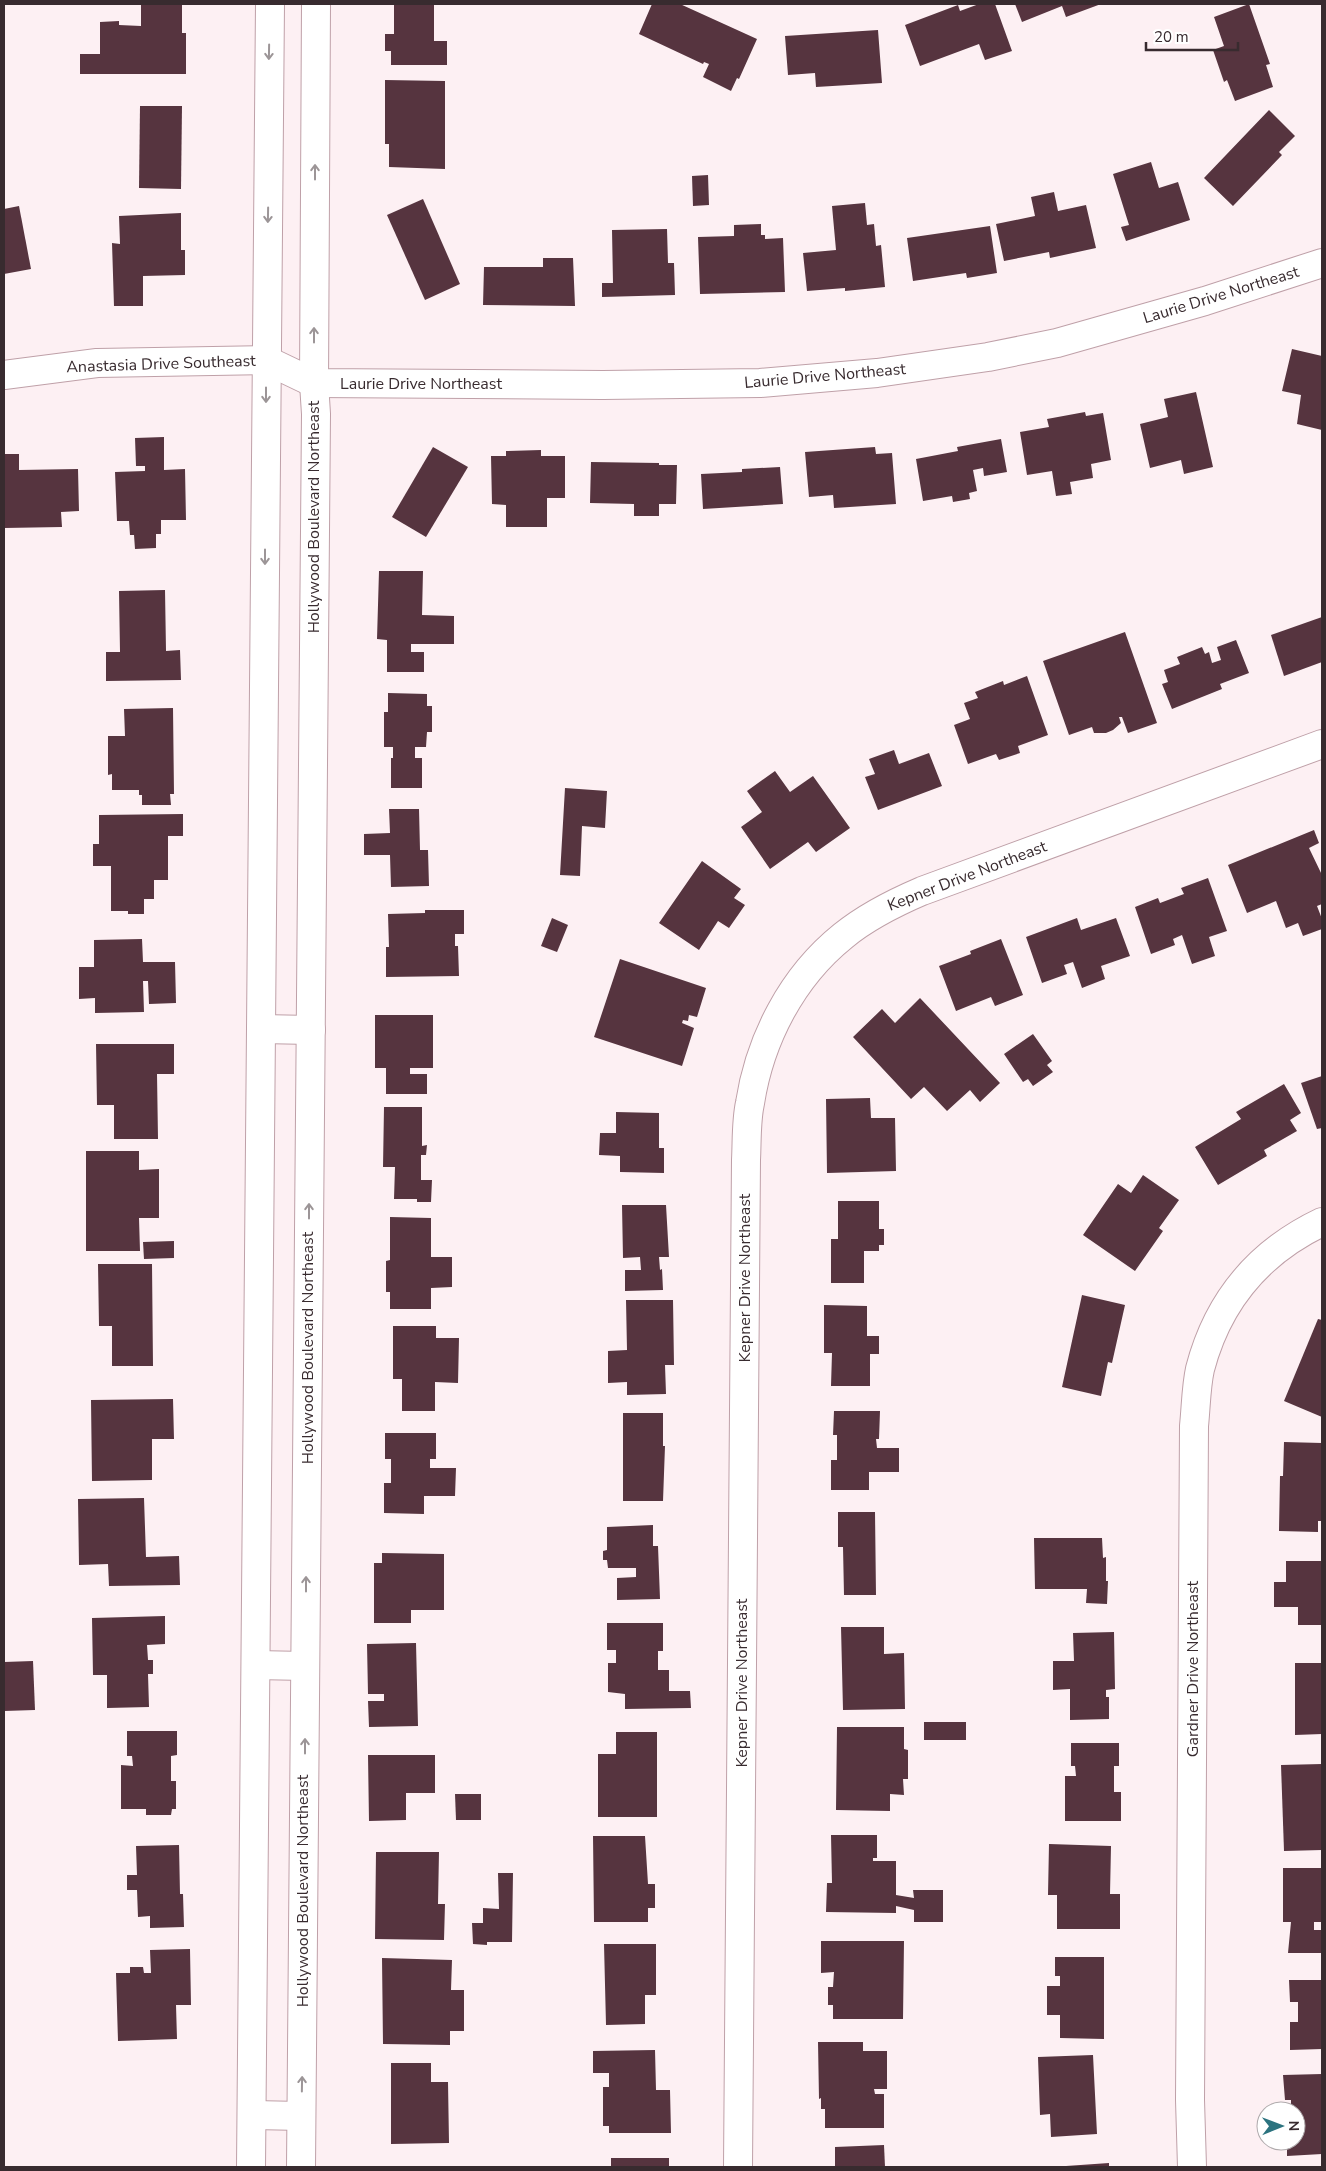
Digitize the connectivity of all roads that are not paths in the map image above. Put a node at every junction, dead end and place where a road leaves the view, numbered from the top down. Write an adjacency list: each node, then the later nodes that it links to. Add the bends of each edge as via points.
1 (270, 4): 4 (street, one-way to 4)
2 (316, 4): 6 (street, Hollywood Boulevard Northeast, one-way to 2)
3 (1322, 263): 6 (street, Laurie Drive Northeast, via 1205,301 1057,343 988,358 877,373 760,383 603,386)
4 (266, 360): 5 (street, Anastasia Drive Southeast, via 97,363); 6 (street, Anastasia Drive Southeast); 8 (street, one-way to 8)
5 (4, 375)
6 (314, 384): 9 (street, Hollywood Boulevard Northeast)
7 (1322, 744): 17 (street, Kepner Drive Northeast, via 931,887 890,905 843,936 817,960 780,1011 763,1049 749,1104 746,1160)
8 (261, 1029): 9 (street); 11 (street)
9 (311, 1030): 12 (street, Hollywood Boulevard Northeast, one-way to 9)
10 (1322, 1222): 18 (street, Gardner Drive Northeast, via 1284,1244 1246,1276 1217,1323 1200,1370 1194,1436)
11 (256, 1664): 12 (street); 13 (street)
12 (305, 1666): 14 (street, Hollywood Boulevard Northeast, one-way to 12)
13 (252, 2115): 14 (street); 15 (street)
14 (302, 2116): 16 (street, Hollywood Boulevard Northeast)
15 (251, 2167)
16 (301, 2167)
17 (738, 2167)
18 (1192, 2167)

